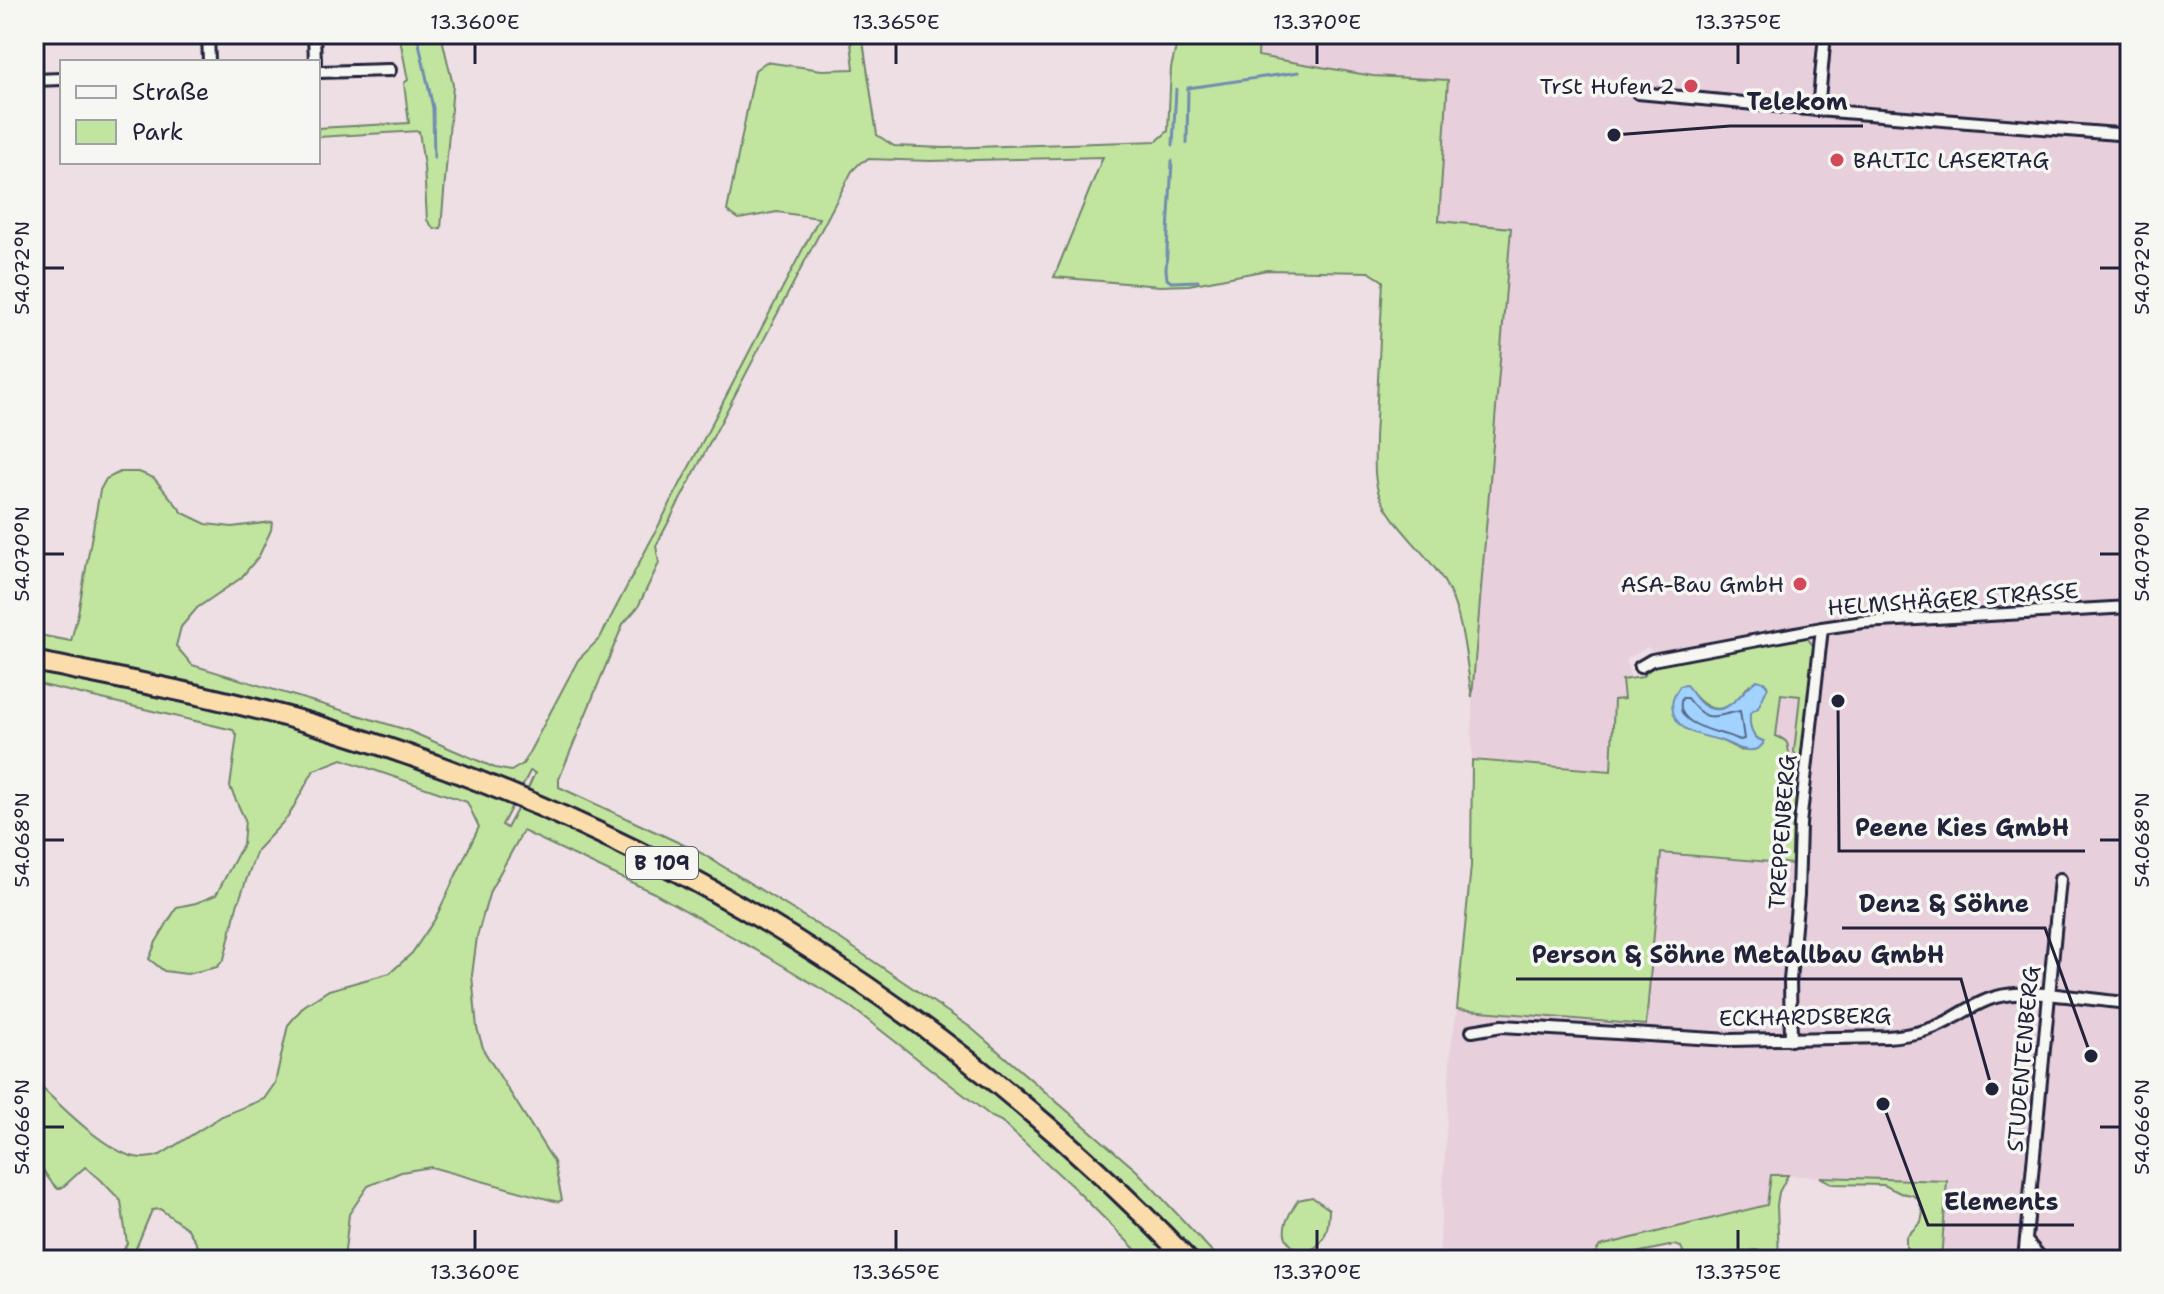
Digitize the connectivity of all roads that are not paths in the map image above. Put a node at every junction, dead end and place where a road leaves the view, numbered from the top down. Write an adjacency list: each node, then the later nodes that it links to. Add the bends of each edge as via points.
1 (208, 34): 4 (street)
2 (314, 34): 5 (street)
3 (1825, 34): 11 (street)
4 (209, 60)
5 (315, 60)
6 (390, 70): 7 (street)
7 (320, 72)
8 (60, 79): 9 (street)
9 (34, 80)
10 (1638, 93): 11 (street)
11 (1818, 110): 12 (street)
12 (2130, 135)
13 (2130, 607): 14 (street, HELMSHÄGER STRASSE)
14 (1822, 628): 16 (street, HELMSHÄGER STRASSE, via 1652,660); 21 (street, TREPPENBERG, via 1800,824)
15 (34, 661): 23 (highway, B 109, via 252,707 376,744 528,800 674,869 845,970 964,1056 1094,1166)
16 (1640, 667)
17 (2060, 879): 18 (street, STUDENTENBERG)
18 (2048, 996): 19 (street, ECKHARDSBERG); 21 (street, ECKHARDSBERG, via 1981,1001 1934,1028 1904,1036); 22 (street, STUDENTENBERG)
19 (2130, 1003)
20 (1472, 1031): 21 (street, ECKHARDSBERG, via 1502,1026)
21 (1791, 1040)
22 (2027, 1242): 24 (street, STUDENTENBERG); 25 (street)
23 (1188, 1260)
24 (2024, 1260)
25 (2043, 1260)

